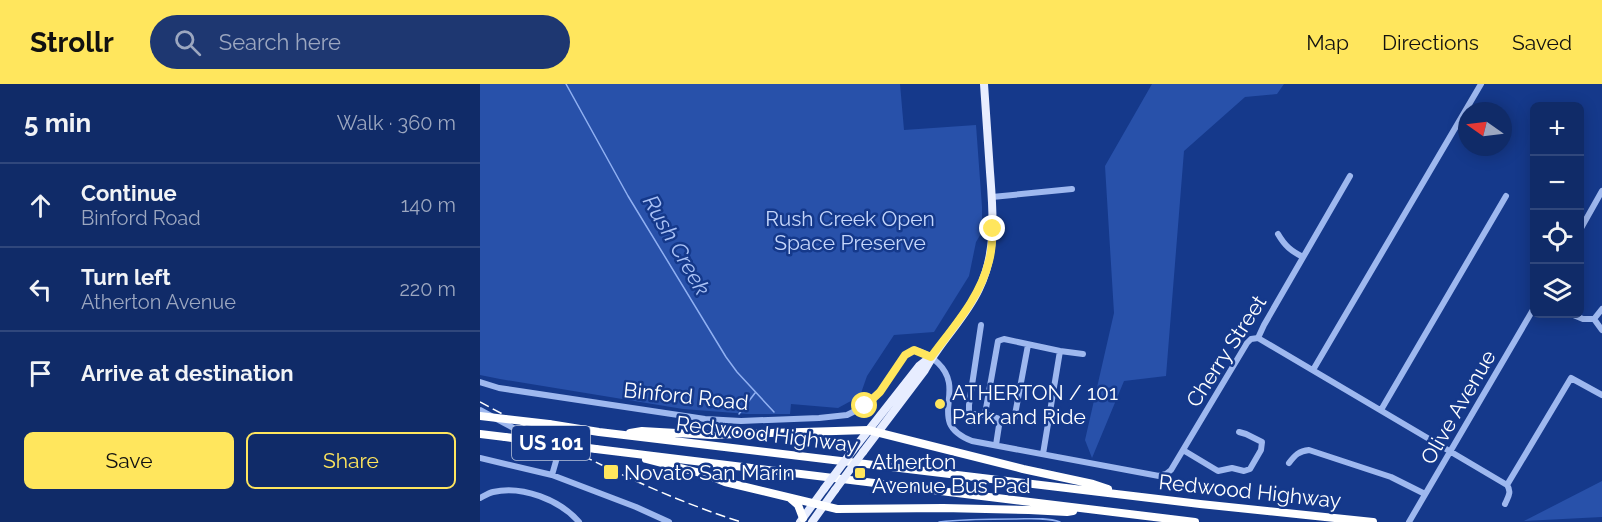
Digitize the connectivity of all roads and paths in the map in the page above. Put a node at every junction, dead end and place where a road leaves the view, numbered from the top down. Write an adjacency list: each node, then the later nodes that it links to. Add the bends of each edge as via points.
1 (984, 84): 7 (main road)
2 (1481, 84): 22 (street)
3 (1350, 176): 10 (street, Cherry Street)
4 (1072, 189): 7 (street)
5 (1602, 191): 8 (street)
6 (1506, 196): 26 (street)
7 (992, 198): 21 (main road, via 992,249 984,278)
8 (1584, 223)
9 (1278, 234): 10 (street, via 1291,251)
10 (1303, 257): 17 (street, Cherry Street)
11 (1602, 309): 14 (street)
12 (1530, 315): 37 (street, Olive Avenue)
13 (1581, 318): 14 (street)
14 (1594, 319): 16 (street)
15 (981, 325): 27 (street, via 969,413)
16 (1602, 330)
17 (1258, 338): 22 (street); 35 (street, Cherry Street, via 1247,343)
18 (1028, 345): 19 (street); 27 (street, via 998,341); 29 (street, via 1014,420)
19 (1060, 351): 20 (street); 38 (street)
20 (1083, 354)
21 (931, 357): 23 (street, Binford Road, via 914,350 905,355 880,392 847,415 786,420 705,419); 30 (main road, via 925,370); 34 (street, via 948,376 948,418 952,426 972,441)
22 (1313, 370): 26 (street)
23 (480, 382)
24 (1602, 395): 42 (street, via 1571,378)
25 (480, 410): 41 (street, via 554,451)
26 (1381, 410): 37 (street)
27 (985, 414): 29 (street)
28 (480, 416): 33 (highway, Redwood Highway / US 101, bridge)
29 (1000, 419): 34 (street)
30 (873, 431): 33 (highway, via 723,435 642,431); 44 (highway); 47 (main road, bridge, via 853,450); 49 (main road, bridge, via 863,452)
31 (1239, 432): 35 (street, via 1262,442 1250,469 1244,471 1218,471)
32 (480, 434): 36 (highway, Redwood Highway / US 101, bridge)
33 (622, 435): 44 (highway, Redwood Highway / US 101)
34 (996, 445): 38 (street)
35 (1183, 450): 38 (street, Cherry Street, via 1171,470 1159,477)
36 (614, 451): 46 (highway); 50 (highway, Redwood Highway / US 101)
37 (1451, 452): 42 (street); 43 (street, Olive Avenue)
38 (1043, 454)
39 (480, 458): 41 (street)
40 (1289, 463): 43 (street, via 1295,455 1309,450 1391,477)
41 (552, 475): 53 (street)
42 (1507, 485): 48 (street, via 1510,493)
43 (1425, 494): 57 (street, Olive Avenue)
44 (1125, 495): 56 (highway, Redwood Highway / US 101)
45 (480, 498): 52 (street, via 494,492 516,491 543,497 561,505)
46 (788, 498): 47 (highway); 51 (highway, via 798,505)
47 (813, 503): 49 (highway); 51 (main road)
48 (1505, 504)
49 (823, 506): 50 (highway); 54 (main road)
50 (1086, 510): 55 (highway, Redwood Highway / US 101)
51 (801, 520)
52 (579, 522)
53 (669, 522)
54 (812, 522)
55 (1195, 522)
56 (1373, 522)
57 (1409, 522)

